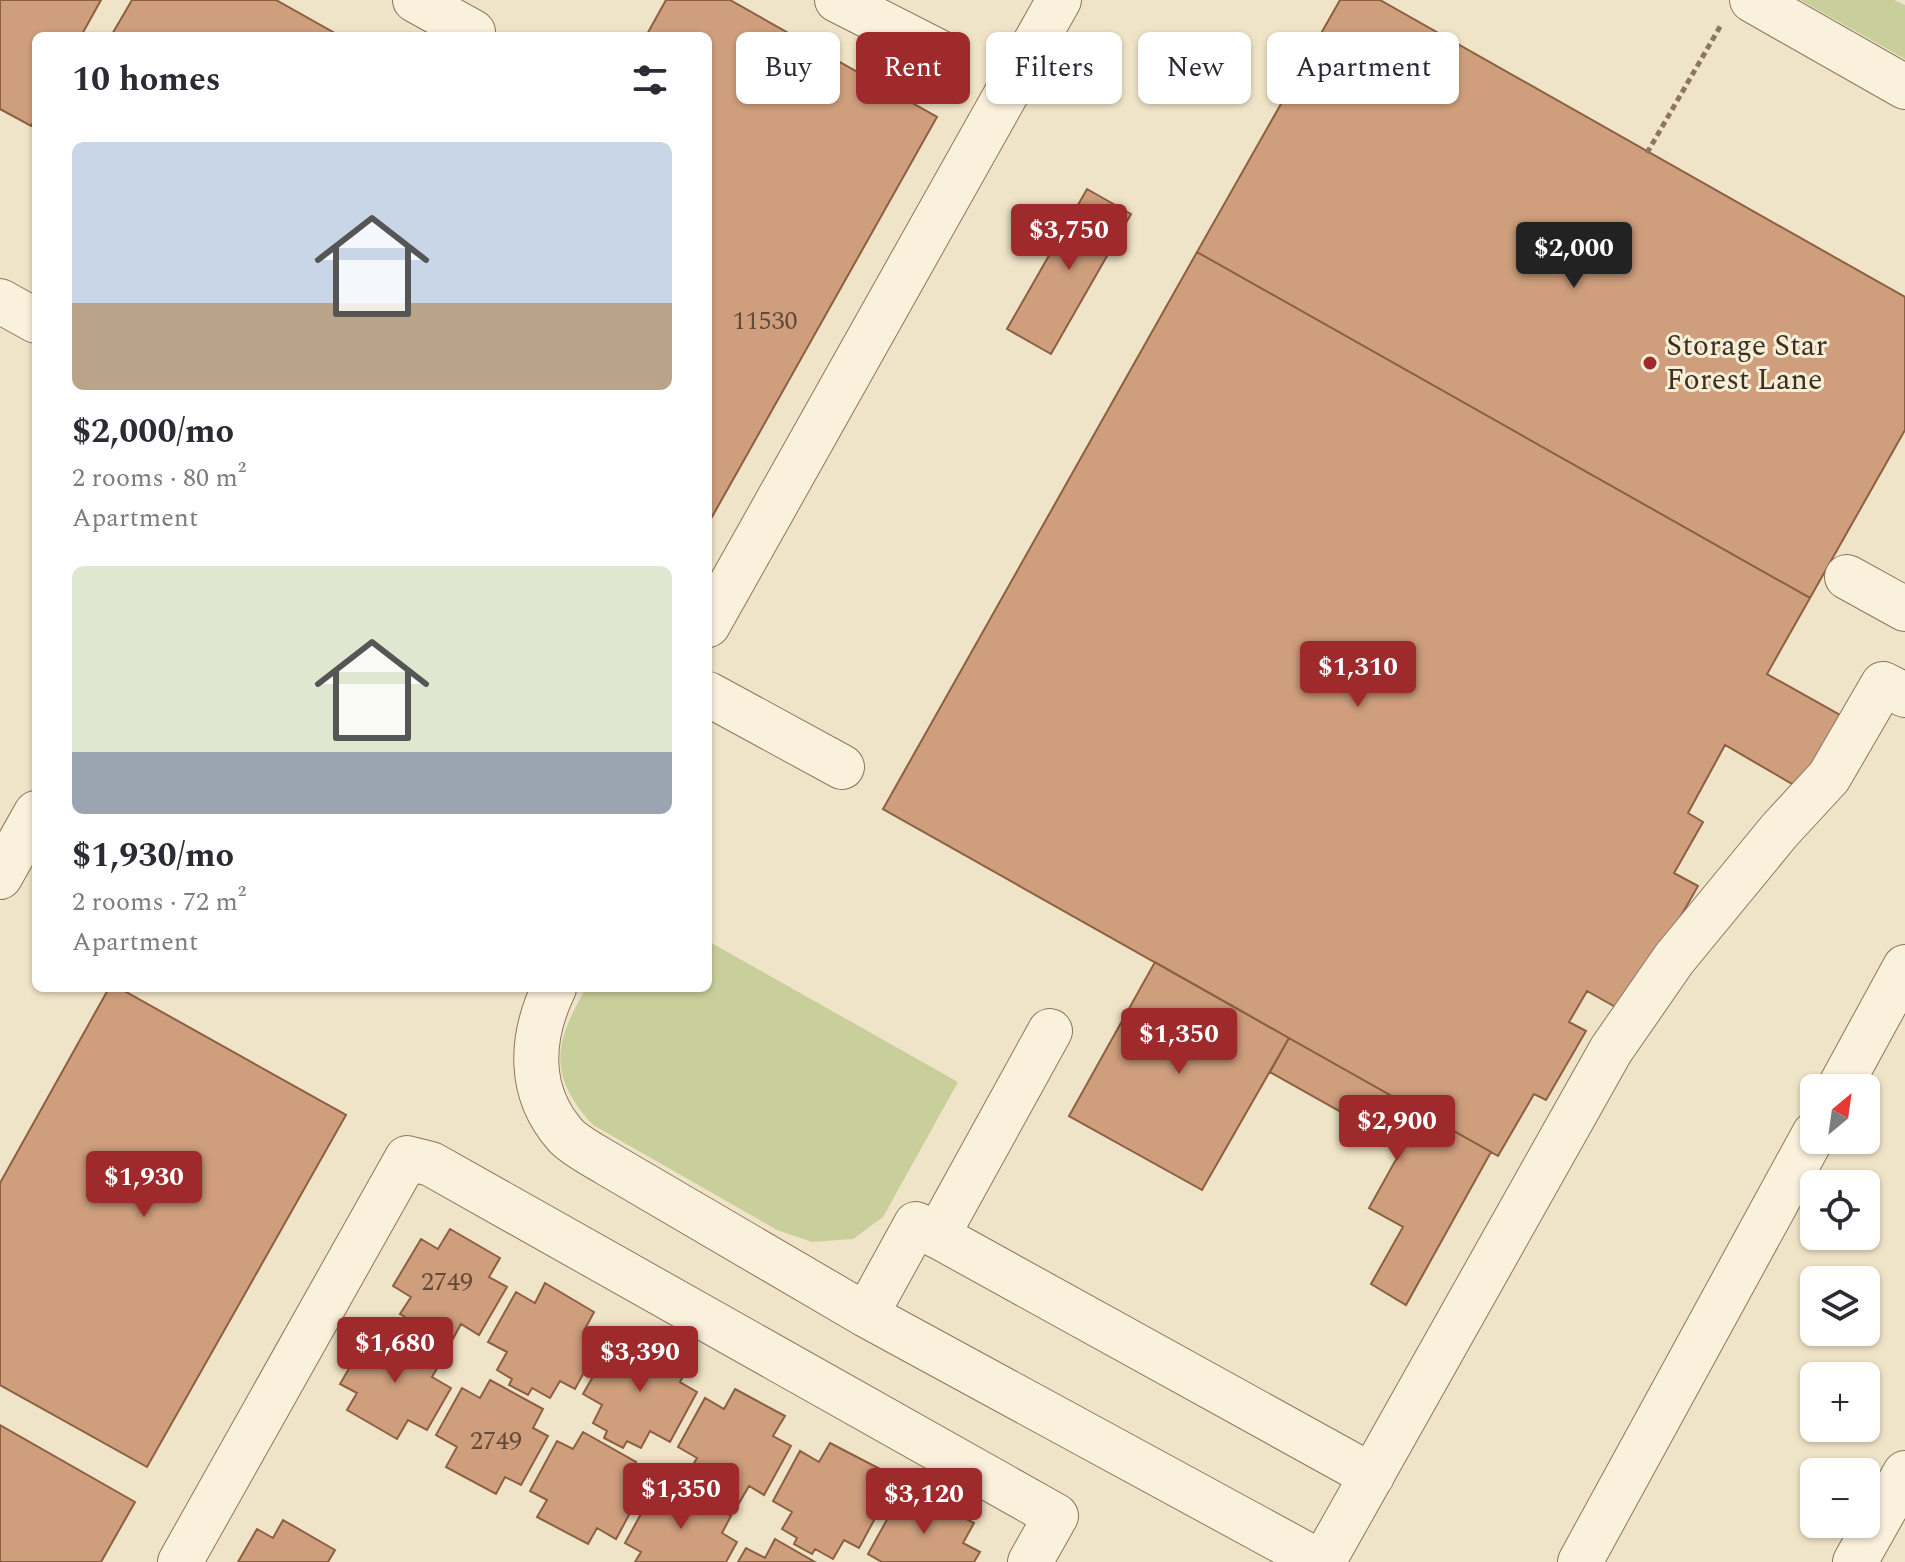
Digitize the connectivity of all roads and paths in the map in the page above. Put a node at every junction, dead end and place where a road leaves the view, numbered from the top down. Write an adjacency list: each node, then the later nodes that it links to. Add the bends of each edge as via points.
1 (415, 0): 5 (street)
2 (837, 0): 6 (street)
3 (1059, 0): 13 (street)
4 (1740, 6): 7 (street); 8 (path)
5 (478, 23)
6 (900, 32)
7 (1905, 87)
8 (1647, 153)
9 (0, 301): 10 (street)
10 (32, 319)
11 (1847, 577): 12 (street)
12 (1905, 609)
13 (712, 618)
14 (1905, 695): 27 (street, via 1883,684 1829,777 1674,959 1611,1050)
15 (712, 702): 16 (street)
16 (842, 767)
17 (32, 820): 18 (street)
18 (0, 877)
19 (1905, 967): 22 (street)
20 (552, 992): 25 (street, via 538,1037 537,1082 546,1109 568,1138)
21 (1050, 1031): 24 (street)
22 (1847, 1074)
23 (1803, 1154): 31 (street)
24 (937, 1236): 25 (street, via 916,1224); 27 (street)
25 (866, 1315): 30 (street)
26 (1905, 1473): 32 (street)
27 (1372, 1476): 30 (street)
28 (180, 1562): 29 (street, via 407,1158 431,1164 1056,1516)
29 (1030, 1562)
30 (1322, 1562)
31 (1580, 1562)
32 (1855, 1562)

